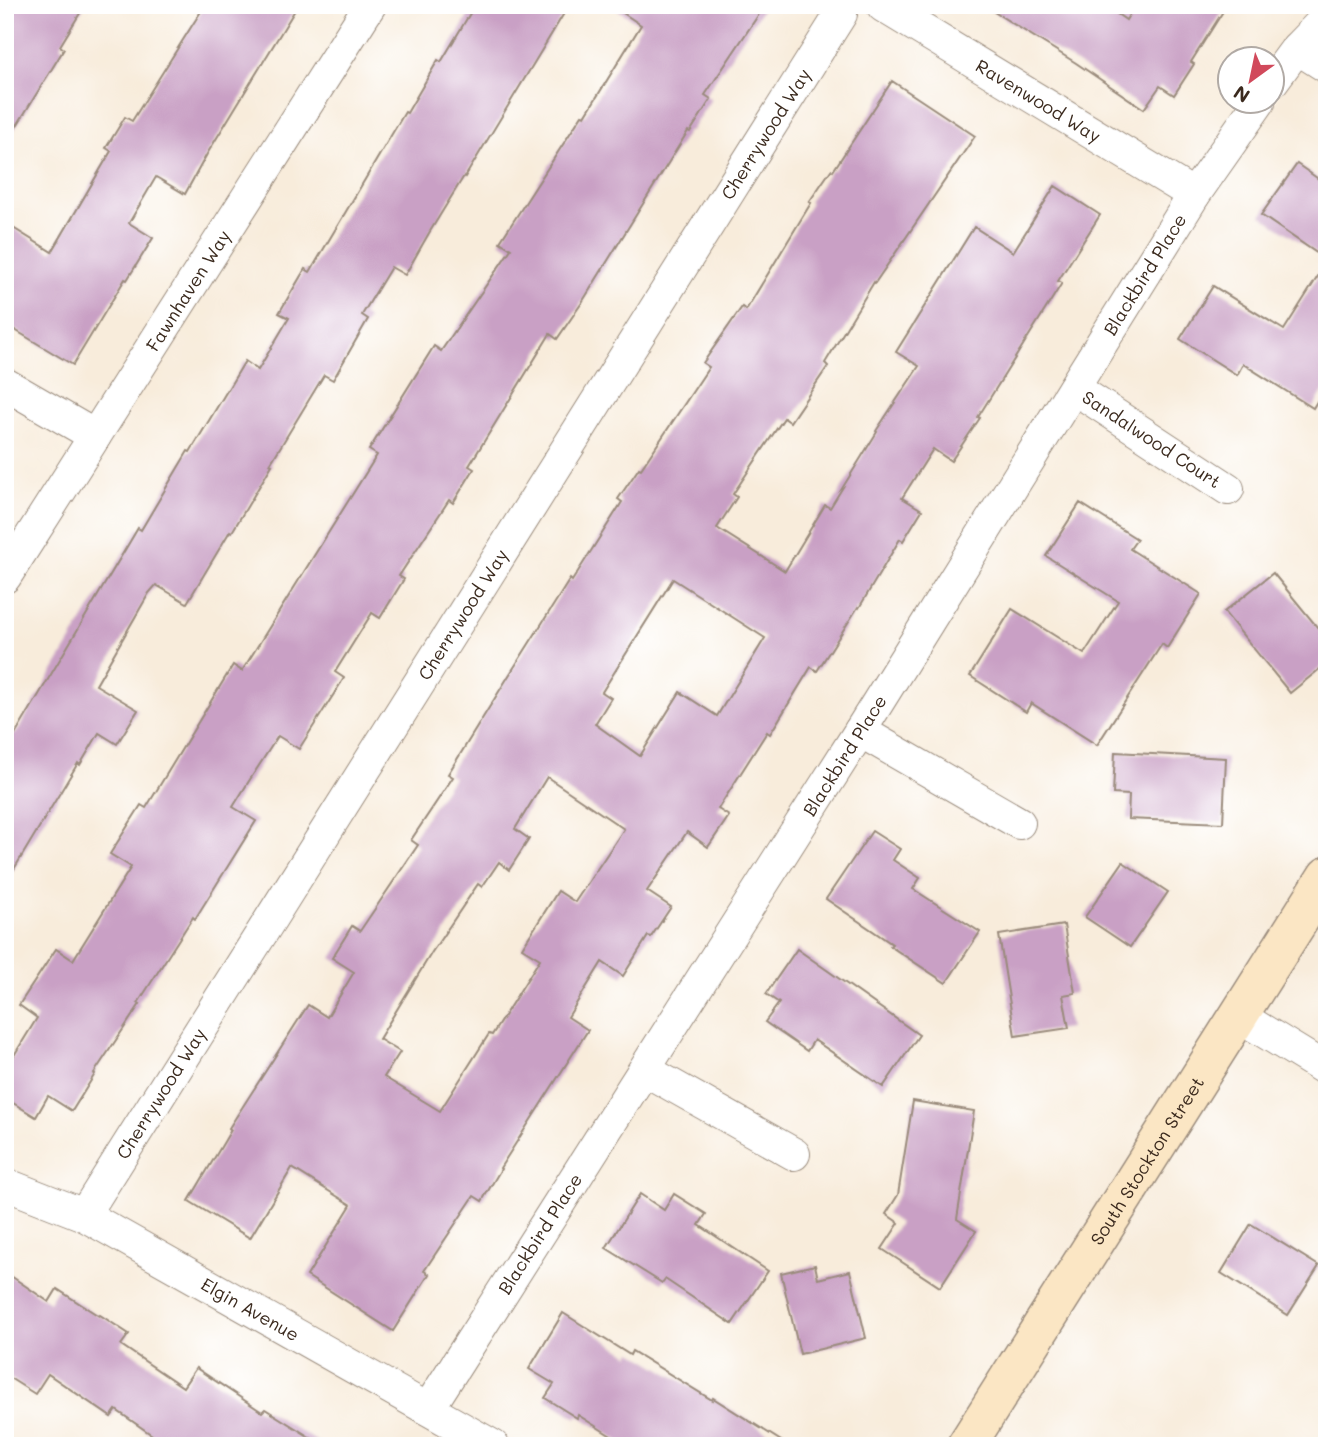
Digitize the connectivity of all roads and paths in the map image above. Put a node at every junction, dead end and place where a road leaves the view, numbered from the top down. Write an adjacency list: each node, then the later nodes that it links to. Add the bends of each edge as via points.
1 (370, 5): 12 (street, Fawnhaven Way)
2 (883, 6): 3 (street, via 865,18); 9 (street, Ravenwood Way)
3 (837, 10): 23 (street, Cherrywood Way)
4 (1327, 17): 5 (street)
5 (1297, 48): 6 (street); 7 (street)
6 (1286, 63)
7 (1327, 67)
8 (1249, 116): 9 (street, Blackbird Place)
9 (1194, 195): 11 (street, Blackbird Place)
10 (5, 384): 12 (street)
11 (1074, 388): 13 (street, Sandalwood Court); 15 (street, Blackbird Place)
12 (95, 436): 14 (street, Fawnhaven Way)
13 (1228, 489)
14 (5, 577)
15 (860, 731): 16 (street); 19 (street, Blackbird Place)
16 (1019, 823)
17 (1327, 876): 18 (street, South Stockton Street)
18 (1239, 1016): 20 (street); 26 (street, South Stockton Street)
19 (645, 1070): 21 (street); 24 (street, Blackbird Place)
20 (1327, 1070)
21 (794, 1154)
22 (5, 1184): 23 (street, Elgin Avenue)
23 (84, 1215): 24 (street, Elgin Avenue)
24 (428, 1409): 25 (street, Elgin Avenue)
25 (493, 1446)
26 (966, 1446)

